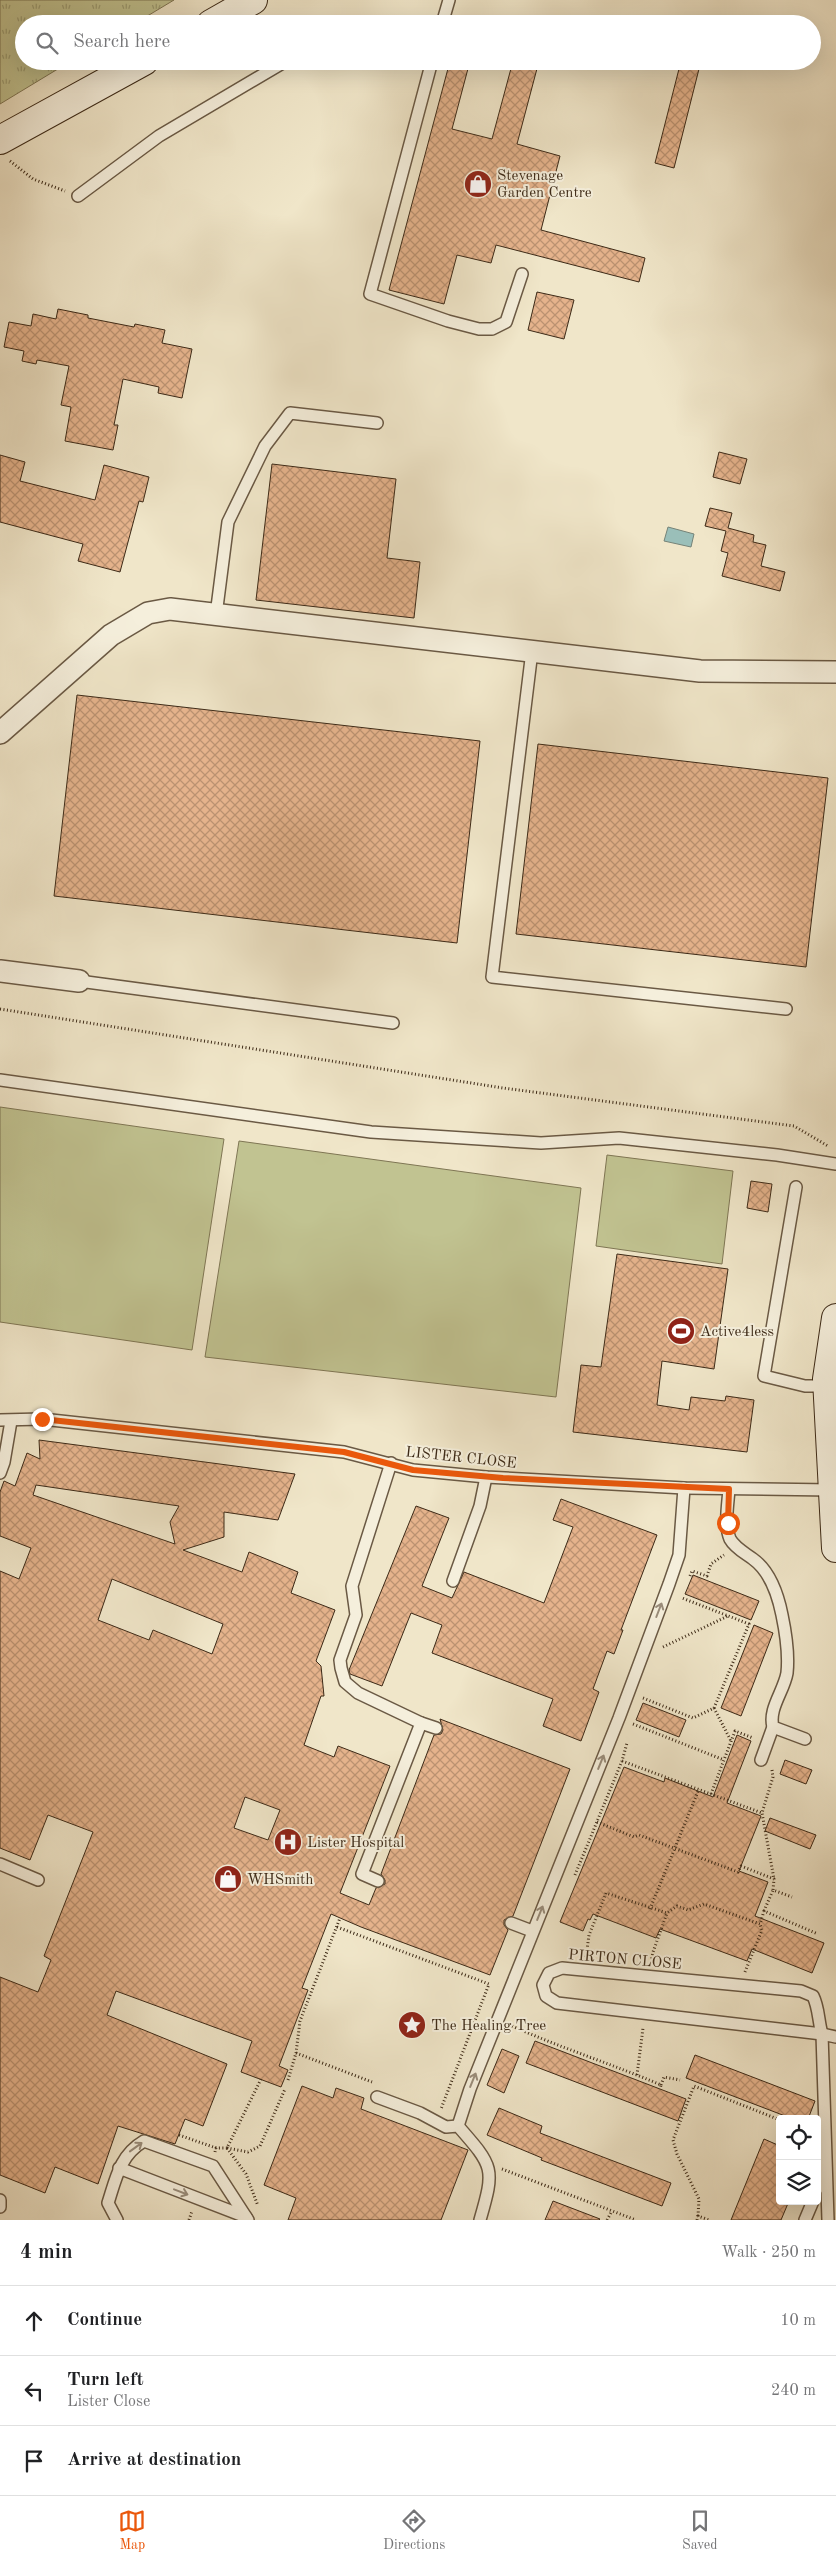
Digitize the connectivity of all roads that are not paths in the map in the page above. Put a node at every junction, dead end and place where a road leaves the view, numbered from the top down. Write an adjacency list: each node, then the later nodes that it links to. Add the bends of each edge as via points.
1 (253, 0): 3 (main road)
2 (449, 0): 4 (lane)
3 (227, 15)
4 (445, 15)
5 (129, 70): 8 (main road)
6 (271, 70): 9 (lane, via 159,136)
7 (430, 70): 10 (lane, via 370,294 448,321 492,329 506,322)
8 (3, 148)
9 (78, 196)
10 (522, 274)
11 (377, 423): 12 (lane, via 290,413 265,446 228,522)
12 (216, 615): 13 (street); 15 (street, via 170,610 148,613 128,623 111,634)
13 (532, 651): 14 (street, via 700,671); 18 (lane, via 492,978)
14 (836, 672)
15 (0, 733)
16 (0, 971): 17 (street)
17 (79, 981): 19 (lane)
18 (786, 1009)
19 (393, 1023)
20 (0, 1080): 21 (lane, via 371,1132 541,1143 619,1138)
21 (836, 1164)
22 (796, 1186): 24 (lane, via 764,1376 805,1386)
23 (836, 1318): 24 (main road)
24 (827, 1386): 31 (main road)
25 (5, 1421): 26 (lane, LISTER CLOSE, via 42,1419 344,1452); 27 (lane, via 4,1462)
26 (391, 1463): 28 (lane, LISTER CLOSE, via 413,1470); 34 (lane, via 352,1586 356,1615 340,1660 345,1682 358,1693)
27 (0, 1473)
28 (486, 1477): 29 (lane, LISTER CLOSE); 33 (lane, via 480,1506)
29 (684, 1488): 30 (lane, LISTER CLOSE); 43 (lane, one-way to 29, via 618,1718 679,1555)
30 (729, 1489): 31 (lane, LISTER CLOSE); 35 (lane, via 730,1539 767,1572 782,1615 788,1648 786,1674 771,1719)
31 (832, 1490): 32 (main road)
32 (836, 1548)
33 (453, 1581)
34 (421, 1723): 36 (lane); 41 (lane, via 362,1874)
35 (773, 1727): 37 (lane); 38 (lane)
36 (436, 1728)
37 (805, 1738)
38 (761, 1760)
39 (0, 1864): 40 (lane)
40 (38, 1880)
41 (378, 1881)
42 (510, 1923): 43 (lane)
43 (532, 1931): 47 (lane, one-way to 43)
44 (822, 2034): 44 (lane, PIRTON CLOSE, via 557,2003 546,1996 544,1981 549,1973 562,1968 801,1991 813,1996 819,2008); 45 (lane); 48 (lane)
45 (836, 2037)
46 (377, 2097): 47 (lane, via 446,2126)
47 (458, 2126): 56 (lane, via 488,2163 491,2182)
48 (827, 2165): 50 (lane); 58 (lane)
49 (120, 2168): 54 (lane, one-way to 54); 54 (lane, one-way to 54, via 131,2149 144,2142 210,2164); 55 (lane, via 108,2203)
50 (821, 2179)
51 (0, 2200): 53 (lane)
52 (812, 2205): 57 (lane)
53 (0, 2207)
54 (247, 2218)
55 (118, 2220)
56 (480, 2220)
57 (806, 2220)
58 (828, 2220)

